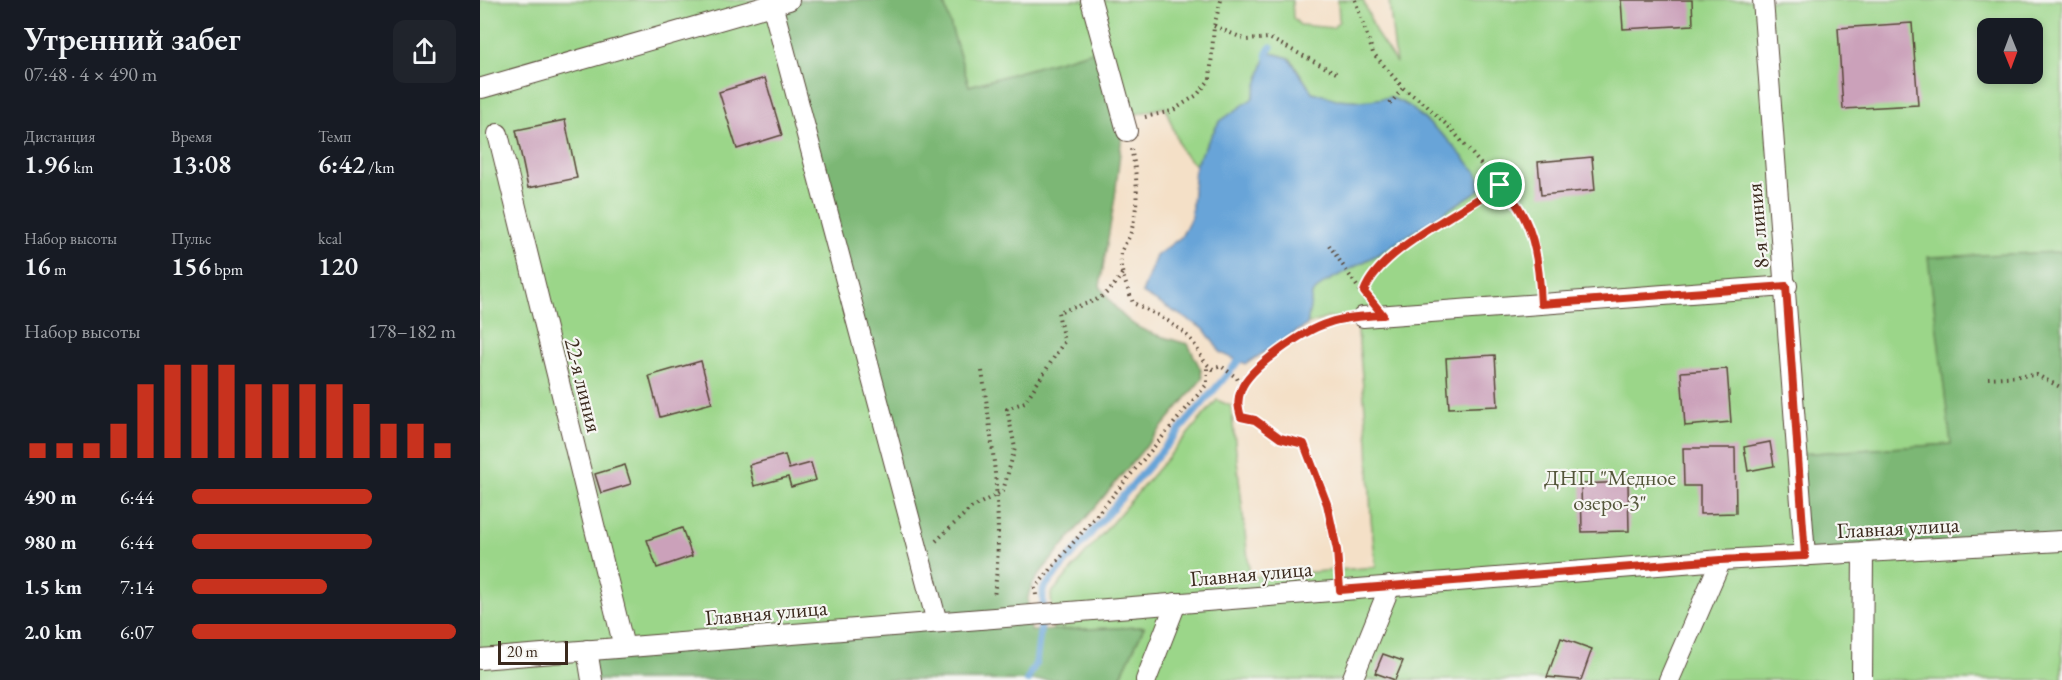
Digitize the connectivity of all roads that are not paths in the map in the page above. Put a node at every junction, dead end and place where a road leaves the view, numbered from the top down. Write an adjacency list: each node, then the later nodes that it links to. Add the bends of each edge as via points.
1 (1091, 0): 5 (street)
2 (1763, 0): 7 (street, 8-я линия)
3 (777, 1): 4 (street); 15 (street)
4 (482, 88)
5 (1126, 126)
6 (498, 134): 16 (street, 22-я линия)
7 (1786, 286): 8 (street); 11 (street, 8-я линия)
8 (1375, 316)
9 (2062, 541): 10 (street, Главная улица)
10 (1863, 552): 11 (street, Главная улица); 23 (street)
11 (1805, 556): 12 (street, Главная улица)
12 (1720, 560): 13 (street, Главная улица); 22 (street)
13 (1390, 586): 14 (street, Главная улица); 21 (street)
14 (1176, 603): 15 (street, Главная улица); 20 (street)
15 (937, 622): 16 (street, Главная улица)
16 (624, 647): 17 (street, Главная улица)
17 (587, 650): 18 (street, Главная улица); 19 (street)
18 (480, 659)
19 (592, 680)
20 (1146, 680)
21 (1352, 680)
22 (1669, 680)
23 (1862, 680)

